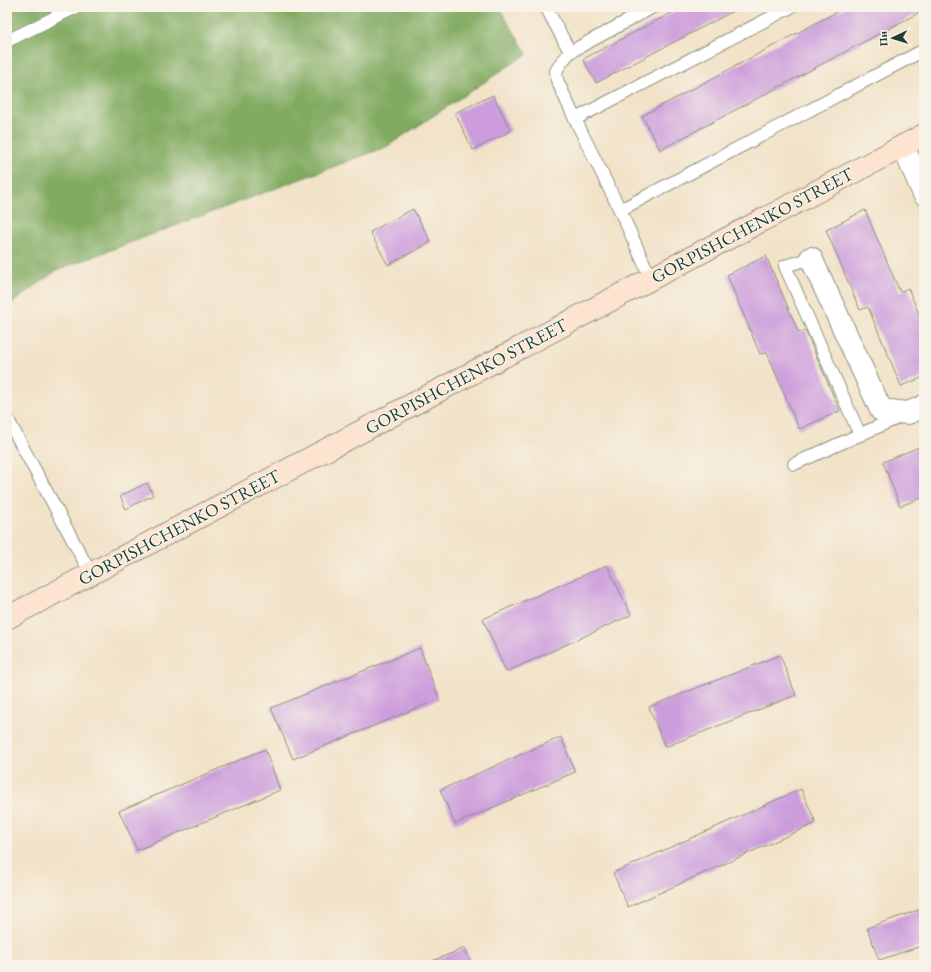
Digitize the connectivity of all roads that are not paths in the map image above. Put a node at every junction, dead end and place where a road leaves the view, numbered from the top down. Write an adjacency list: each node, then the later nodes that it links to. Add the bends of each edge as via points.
1 (76, 7): 5 (lane)
2 (546, 7): 7 (lane)
3 (653, 7): 7 (lane)
4 (791, 7): 8 (lane)
5 (7, 41)
6 (924, 50): 12 (lane)
7 (570, 52): 8 (lane, via 556,71 557,80)
8 (575, 119): 12 (lane)
9 (924, 135): 10 (main road, GORPISHCHENKO STREET)
10 (903, 146): 11 (street); 14 (main road, GORPISHCHENKO STREET)
11 (924, 194)
12 (620, 210): 14 (lane)
13 (811, 258): 15 (street, via 881,410); 17 (lane, via 785,266)
14 (651, 279): 19 (main road, GORPISHCHENKO STREET)
15 (916, 410): 17 (lane)
16 (7, 418): 19 (lane)
17 (860, 435): 18 (lane)
18 (794, 464)
19 (91, 574): 20 (main road, GORPISHCHENKO STREET)
20 (7, 618)

